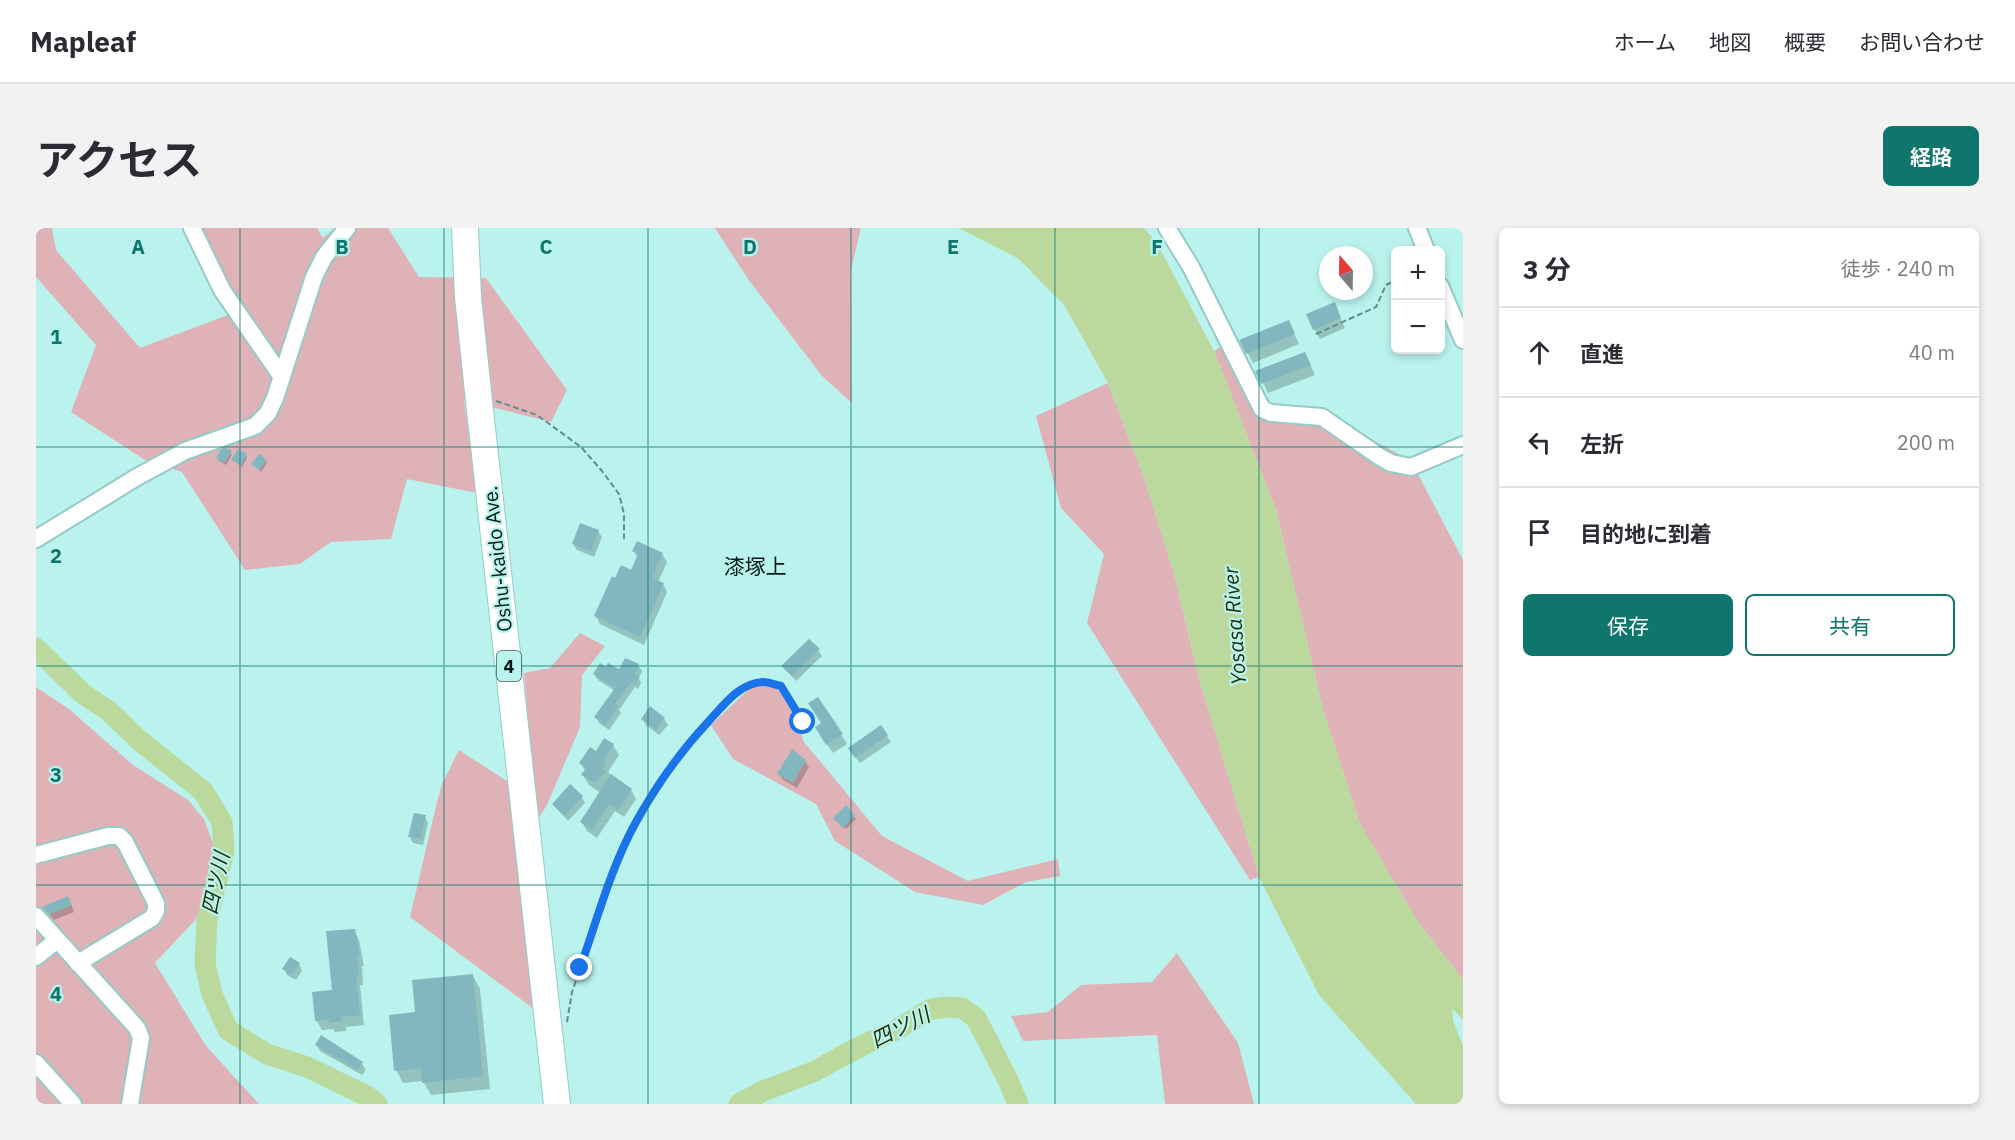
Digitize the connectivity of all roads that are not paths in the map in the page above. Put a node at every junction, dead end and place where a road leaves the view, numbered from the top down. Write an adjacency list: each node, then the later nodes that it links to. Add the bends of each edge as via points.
1 (192, 228): 9 (street, via 222,290)
2 (346, 228): 9 (street, via 314,277)
3 (465, 228): 20 (highway, Oshu-kaido Ave. / 4, via 468,297)
4 (1167, 228): 10 (street, via 1191,267 1262,409 1322,417 1380,457 1403,466 1410,467)
5 (1417, 228): 6 (street)
6 (1424, 246)
7 (1445, 298): 8 (street)
8 (1463, 340)
9 (282, 377): 11 (street, via 268,413 255,426 185,451)
10 (1463, 445)
11 (36, 539)
12 (36, 855): 16 (street, via 119,836 156,903 152,918)
13 (36, 916): 14 (street)
14 (57, 940): 15 (street); 16 (street)
15 (36, 957)
16 (78, 963): 19 (street, via 137,1028 141,1038)
17 (36, 1063): 18 (street)
18 (73, 1104)
19 (130, 1104)
20 (557, 1104)

